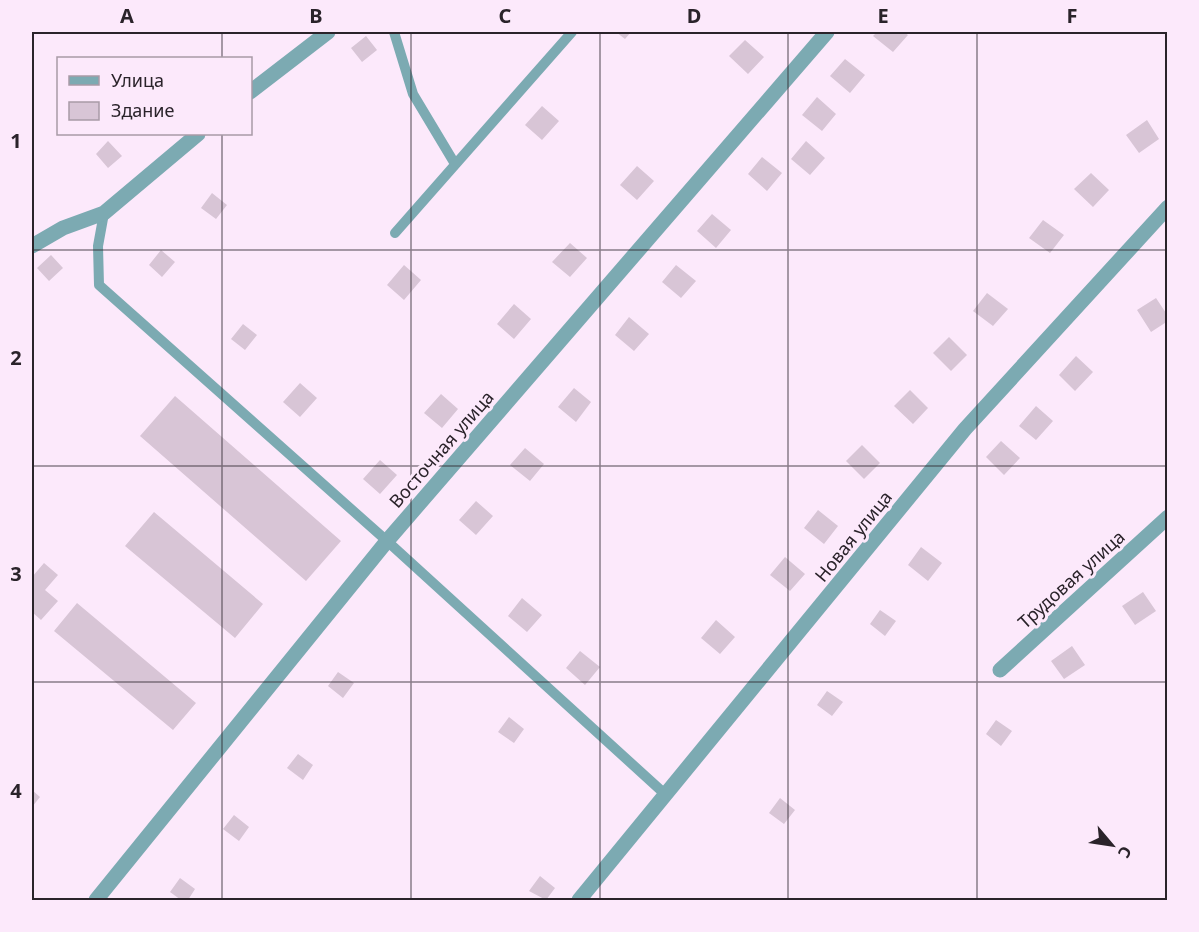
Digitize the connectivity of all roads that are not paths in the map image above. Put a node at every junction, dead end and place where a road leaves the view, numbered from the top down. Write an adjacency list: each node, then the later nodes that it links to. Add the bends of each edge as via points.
1 (328, 32): 5 (street)
2 (394, 32): 7 (lane, via 412,94)
3 (572, 32): 7 (lane)
4 (827, 32): 13 (street, Восточная улица)
5 (252, 90)
6 (197, 135): 9 (street)
7 (455, 164): 10 (lane)
8 (1167, 207): 15 (street, Новая улица, via 965,429)
9 (104, 213): 11 (street, via 63,228); 13 (lane, via 98,246 99,285)
10 (395, 233)
11 (32, 246)
12 (1167, 517): 14 (street, Трудовая улица)
13 (387, 541): 15 (lane); 16 (street, Восточная улица)
14 (1000, 670)
15 (666, 795): 17 (street, Новая улица)
16 (96, 900)
17 (579, 900)

